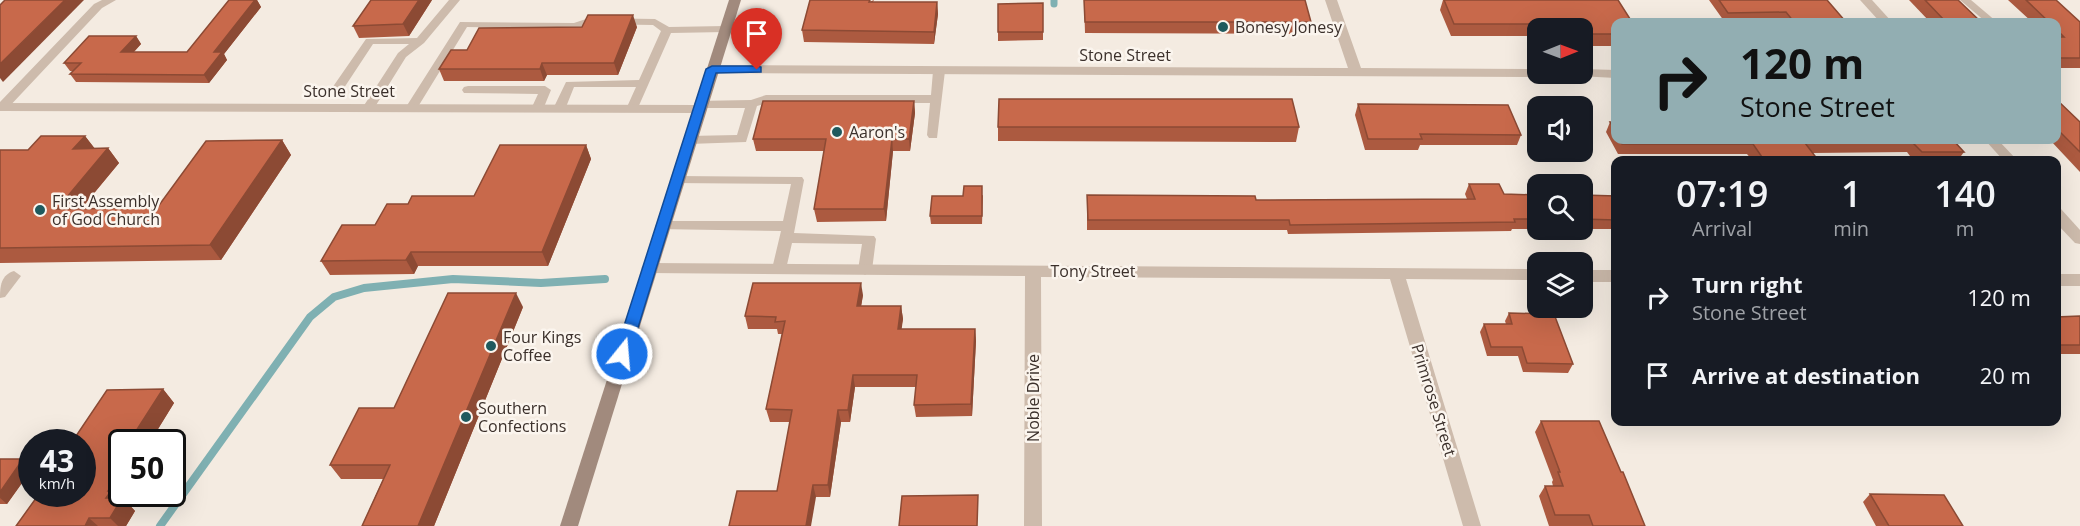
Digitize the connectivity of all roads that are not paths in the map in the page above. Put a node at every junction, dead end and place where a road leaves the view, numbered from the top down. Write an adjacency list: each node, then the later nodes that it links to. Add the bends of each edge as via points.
1 (111, 0): 26 (lane, via 98,6)
2 (455, 0): 11 (lane)
3 (735, 0): 9 (main road)
4 (1330, 0): 14 (street)
5 (1866, 0): 7 (street)
6 (1965, 0): 8 (lane)
7 (1882, 18)
8 (1987, 18)
9 (725, 28): 10 (lane); 12 (main road)
10 (667, 30): 18 (lane); 28 (lane, via 655,22 589,21 575,26 464,24)
11 (420, 41): 22 (lane, via 370,41); 27 (lane, via 402,55)
12 (712, 69): 13 (street, Stone Street); 25 (main road)
13 (939, 71): 14 (street, Stone Street); 23 (lane)
14 (1356, 73): 15 (street, Stone Street)
15 (1527, 73)
16 (1593, 74): 17 (street)
17 (1611, 74)
18 (644, 83): 21 (lane, via 570,84); 31 (lane)
19 (468, 90): 20 (lane)
20 (545, 90): 21 (lane); 29 (lane)
21 (568, 90): 30 (lane)
22 (336, 91)
23 (936, 99): 24 (lane, via 766,99); 32 (lane)
24 (752, 104): 25 (lane); 33 (lane, via 742,139)
25 (699, 106): 31 (street, Stone Street); 33 (main road)
26 (1, 107): 27 (street, Stone Street)
27 (369, 107): 28 (street, Stone Street)
28 (412, 107): 29 (street, Stone Street)
29 (538, 107): 30 (street, Stone Street)
30 (560, 107): 31 (street, Stone Street)
31 (633, 107)
32 (933, 135)
33 (689, 140): 36 (main road)
34 (1995, 144): 35 (street)
35 (2006, 156)
36 (676, 180): 38 (main road); 39 (lane, via 798,180)
37 (2061, 218): 40 (street)
38 (662, 226): 39 (lane); 41 (main road)
39 (787, 232): 42 (lane); 43 (lane, via 869,239)
40 (2080, 239)
41 (649, 268): 42 (street, Tony Street); 53 (main road)
42 (779, 269): 43 (street, Tony Street)
43 (865, 270): 44 (street, Tony Street)
44 (1033, 271): 45 (street, Tony Street); 54 (street, Noble Drive)
45 (1396, 273): 46 (street, Tony Street); 55 (street, Primrose Street)
46 (1527, 275)
47 (14, 276): 52 (lane)
48 (1593, 276): 49 (street)
49 (1611, 276)
50 (2061, 280): 51 (street)
51 (2080, 280)
52 (0, 292)
53 (569, 526)
54 (1033, 526)
55 (1472, 526)

